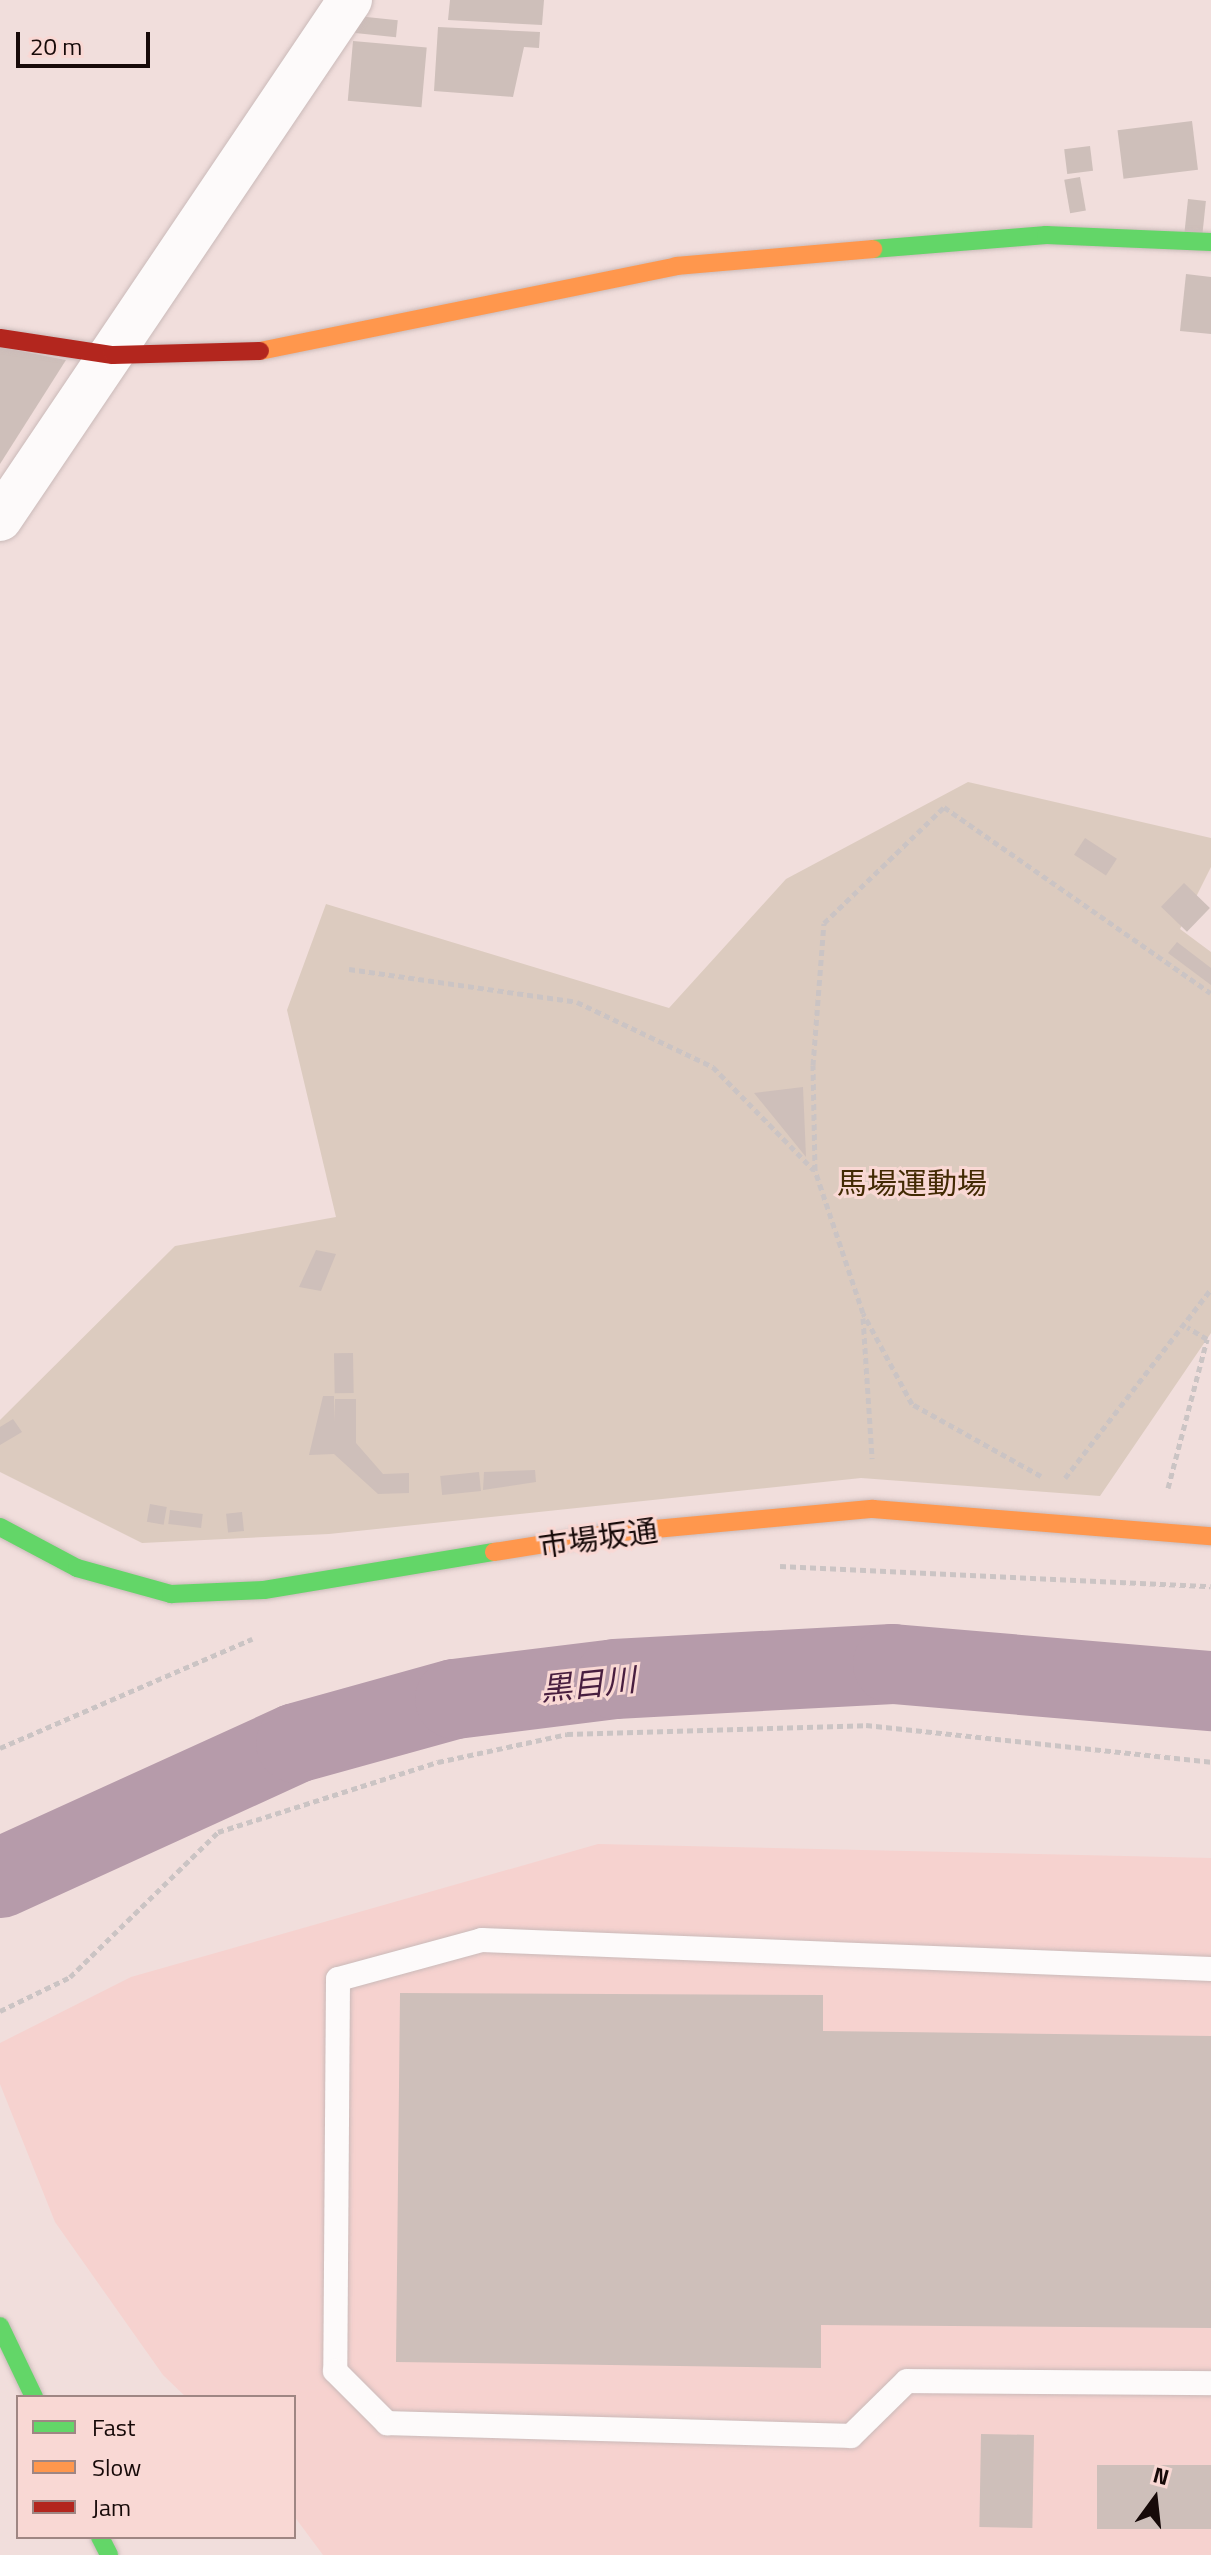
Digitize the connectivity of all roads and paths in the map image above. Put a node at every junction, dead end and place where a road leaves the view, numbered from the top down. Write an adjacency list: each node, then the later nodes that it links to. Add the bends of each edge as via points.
1 (350, 0): 4 (street)
2 (1211, 242): 4 (main road, via 1046,235 676,266 262,351)
3 (0, 338): 4 (main road)
4 (113, 355): 5 (street)
5 (0, 519)
6 (349, 969): 8 (path, via 577,1002 713,1067)
7 (1211, 993): 8 (path, via 944,807 824,923 813,1065)
8 (815, 1170): 10 (path)
9 (1211, 1289): 11 (path)
10 (863, 1313): 12 (path); 13 (path, via 912,1404)
11 (1187, 1327): 14 (path); 16 (path, via 1207,1339)
12 (872, 1459)
13 (1045, 1478)
14 (1059, 1485)
15 (0, 1527): 16 (main road, 市場坂通, via 77,1568 171,1594 264,1590 612,1533 873,1509)
16 (1157, 1532): 17 (main road, 市場坂通)
17 (1211, 1536)
18 (762, 1566): 19 (path)
19 (1211, 1586)
20 (257, 1638): 21 (path)
21 (0, 1748)
22 (1211, 1762): 24 (path, via 866,1725 567,1734 438,1762 218,1832 70,1977)
23 (1211, 1969): 26 (lane, via 482,1940 338,1979 335,2355 335,2371 387,2423 418,2424 851,2436 907,2381)
24 (0, 2011)
25 (0, 2326): 27 (main road)
26 (1211, 2383)
27 (33, 2395)

